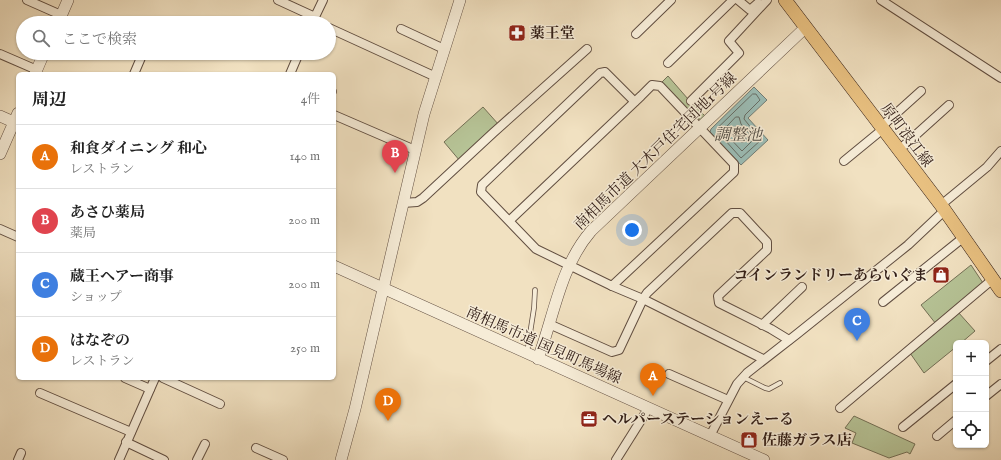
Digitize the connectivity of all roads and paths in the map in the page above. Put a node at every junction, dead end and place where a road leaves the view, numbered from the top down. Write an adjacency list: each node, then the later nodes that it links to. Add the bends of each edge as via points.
1 (27, 0): 13 (street)
2 (68, 0): 14 (street)
3 (278, 0): 15 (street)
4 (323, 0): 16 (street)
5 (460, 0): 21 (street)
6 (671, 0): 20 (street)
7 (733, 0): 27 (street)
8 (738, 0): 9 (street, via 750,10)
9 (762, 0)
10 (767, 0): 34 (street, via 729,41 739,53)
11 (785, 0): 17 (main road, 原町浪江線)
12 (880, 0): 32 (street)
13 (55, 16)
14 (61, 16)
15 (306, 16)
16 (317, 16)
17 (805, 28): 41 (street, 南相馬市道 大木戸住宅団地1号線); 42 (main road, 原町浪江線)
18 (401, 30): 21 (street)
19 (336, 31): 31 (street)
20 (636, 34)
21 (444, 49): 31 (street)
22 (587, 49): 48 (street, via 426,195 417,202)
23 (0, 54): 28 (street)
24 (41, 60): 28 (street)
25 (140, 60): 29 (street)
26 (296, 60): 30 (street)
27 (668, 63)
28 (36, 72)
29 (135, 72)
30 (291, 72)
31 (436, 77): 43 (street)
32 (1001, 78)
33 (921, 91): 42 (street)
34 (691, 101)
35 (634, 102): 41 (street, via 652,85 660,86); 50 (street); 50 (street, via 605,72 600,73 482,185 481,192)
36 (950, 105): 44 (street)
37 (0, 116): 39 (street)
38 (336, 116): 43 (street)
39 (16, 120)
40 (16, 122): 46 (street)
41 (700, 128): 54 (street, 南相馬市道 大木戸住宅団地1号線, via 591,231 577,248); 57 (street, via 734,164 734,172)
42 (882, 128): 44 (main road, 原町浪江線); 47 (street)
43 (416, 150): 48 (street)
44 (899, 150): 49 (main road, 原町浪江線)
45 (1001, 151): 49 (street)
46 (0, 154)
47 (844, 160)
48 (403, 203): 59 (street)
49 (942, 208): 53 (main road, 原町浪江線); 66 (street, via 908,245)
50 (509, 221): 54 (street, via 536,249)
51 (0, 229): 52 (street)
52 (16, 237)
53 (959, 241): 56 (main road, 原町浪江線); 63 (street)
54 (569, 265): 57 (street); 64 (street, 南相馬市道 大木戸住宅団地1号線)
55 (336, 267): 59 (street, 南相馬市道 国見町馬場線)
56 (988, 282): 61 (main road, 原町浪江線); 86 (street)
57 (612, 286): 62 (street)
58 (802, 287): 65 (street)
59 (383, 288): 68 (street, 南相馬市道 国見町馬場線); 99 (street)
60 (535, 290): 68 (lane)
61 (1001, 291)
62 (643, 299): 64 (street, via 619,350 612,352); 65 (street, via 732,213 740,213 767,242 767,250 718,296 719,303); 71 (street)
63 (883, 302)
64 (549, 324): 69 (street, 南相馬市道 大木戸住宅団地1号線)
65 (762, 325): 66 (street)
66 (789, 340): 71 (street)
67 (1001, 349): 70 (street)
68 (527, 354): 69 (street, 南相馬市道 国見町馬場線)
69 (538, 358): 85 (street, 南相馬市道 国見町馬場線)
70 (989, 359)
71 (763, 360): 73 (street)
72 (670, 374): 83 (street)
73 (743, 376): 77 (lane, via 769,389); 83 (street)
74 (130, 380): 80 (street)
75 (154, 380): 80 (street)
76 (167, 380): 84 (street)
77 (780, 383)
78 (1001, 384): 82 (street)
79 (953, 386): 88 (street)
80 (150, 389): 89 (street)
81 (40, 393): 89 (street)
82 (989, 394)
83 (728, 400): 90 (street)
84 (220, 404)
85 (648, 408): 90 (street, 南相馬市道 国見町馬場線); 100 (street)
86 (840, 408)
87 (953, 423): 91 (street)
88 (903, 426)
89 (131, 432): 92 (street)
90 (710, 436): 101 (street, 南相馬市道 国見町馬場線)
91 (937, 436)
92 (126, 442): 95 (street); 96 (street)
93 (205, 444): 97 (street)
94 (256, 448): 98 (street)
95 (119, 460)
96 (164, 460)
97 (197, 460)
98 (283, 460)
99 (341, 460)
100 (616, 460)
101 (764, 460)

